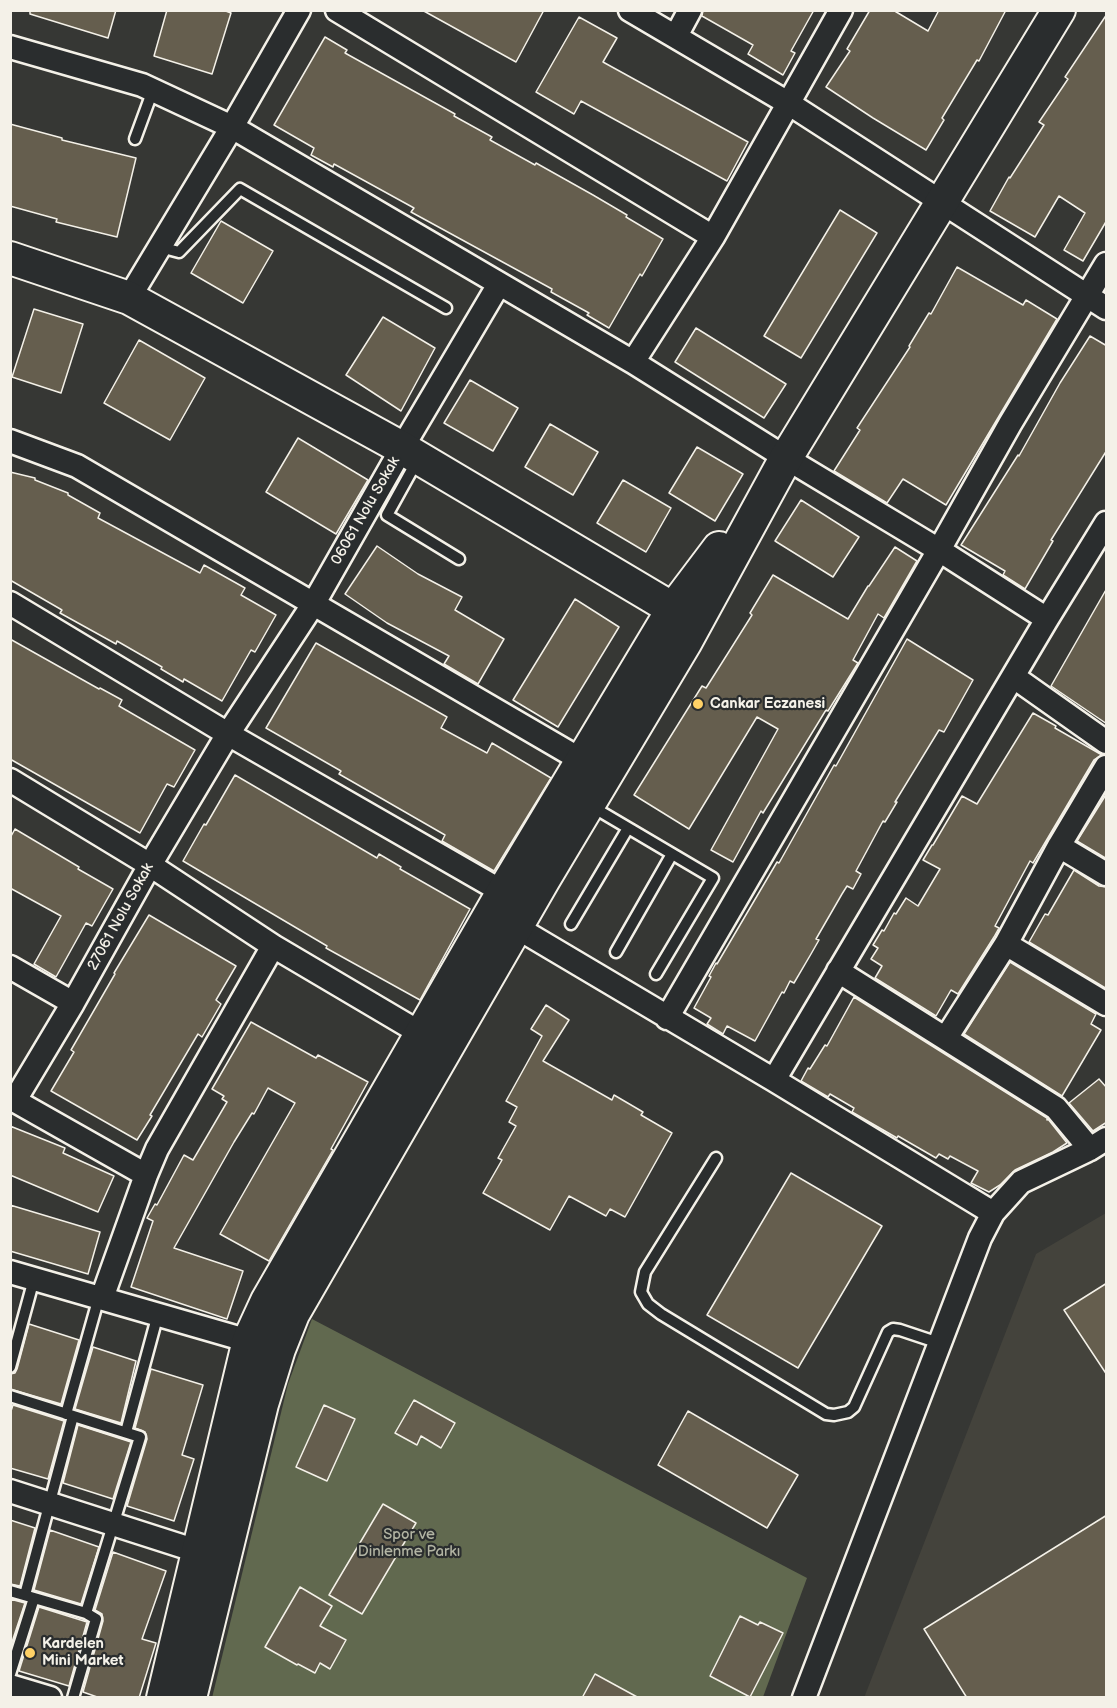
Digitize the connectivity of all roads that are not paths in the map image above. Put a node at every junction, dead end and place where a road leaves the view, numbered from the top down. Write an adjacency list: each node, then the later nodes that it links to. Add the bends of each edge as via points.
1 (337, 10): 14 (street)
2 (630, 10): 7 (street)
3 (690, 10): 7 (street)
4 (841, 10): 10 (street)
5 (1059, 10): 13 (street)
6 (292, 13): 11 (street)
7 (676, 36): 10 (street)
8 (10, 47): 9 (street)
9 (153, 90): 11 (street); 12 (lane)
10 (788, 103): 13 (street); 14 (street)
11 (232, 127): 15 (street); 18 (street)
12 (135, 139)
13 (942, 203): 19 (street); 26 (street)
14 (713, 237): 23 (street)
15 (160, 247): 20 (street); 21 (lane, via 179,252 240,189)
16 (10, 258): 20 (street)
17 (1107, 264): 19 (street)
18 (499, 284): 23 (street); 25 (street, 06061 Nolu Sokak)
19 (1087, 295): 22 (street); 28 (street)
20 (129, 298): 25 (street)
21 (446, 308)
22 (1107, 308)
23 (633, 363): 26 (street)
24 (10, 441): 31 (street, via 76,466)
25 (410, 454): 29 (lane, via 387,515); 31 (street, 06061 Nolu Sokak); 32 (street)
26 (786, 458): 28 (street); 32 (street); 40 (street, via 685,643)
27 (1107, 523): 33 (street)
28 (939, 550): 33 (street); 57 (street)
29 (459, 559)
30 (10, 603): 35 (street)
31 (314, 603): 35 (street, 06061 Nolu Sokak); 37 (street)
32 (673, 609): 37 (street)
33 (1047, 619): 34 (street)
34 (1014, 677): 36 (street); 53 (street)
35 (228, 734): 44 (street, 27061 Nolu Sokak); 46 (street)
36 (1107, 742)
37 (583, 761): 46 (street)
38 (1107, 767): 42 (street)
39 (10, 780): 44 (street)
40 (589, 804): 41 (lane); 48 (street)
41 (628, 828): 43 (lane); 47 (lane)
42 (1059, 846): 45 (street); 49 (street)
43 (672, 854): 51 (lane); 54 (lane, via 713,878)
44 (150, 865): 50 (street); 55 (street, 27061 Nolu Sokak)
45 (1107, 874)
46 (503, 892): 58 (street)
47 (571, 924)
48 (516, 927): 57 (street); 71 (street, via 293,1314)
49 (1006, 944): 56 (street); 59 (street)
50 (273, 946): 58 (street); 64 (street)
51 (616, 952)
52 (10, 967): 55 (street)
53 (838, 971): 59 (street); 60 (street)
54 (656, 974)
55 (73, 1003): 61 (street, 27061 Nolu Sokak)
56 (1107, 1004)
57 (668, 1018): 60 (street)
58 (422, 1034): 71 (street, via 267,1301)
59 (946, 1038): 62 (street, via 1056,1108)
60 (774, 1080): 65 (street)
61 (13, 1099): 64 (street)
62 (1099, 1144): 65 (street, via 1021,1182)
63 (717, 1158): 70 (lane, via 645,1272 641,1292 648,1304 826,1414 848,1412 854,1407 888,1332 900,1330)
64 (146, 1174): 68 (street)
65 (993, 1213): 70 (street)
66 (10, 1272): 67 (street)
67 (34, 1279): 68 (street); 72 (lane)
68 (100, 1298): 69 (street); 74 (lane)
69 (158, 1314): 71 (street); 75 (lane)
70 (939, 1343): 89 (street)
71 (264, 1345): 79 (street); 88 (street, via 262,1404)
72 (10, 1367)
73 (10, 1396): 74 (lane)
74 (69, 1415): 75 (lane); 77 (lane)
75 (126, 1432): 78 (lane, via 140,1437)
76 (10, 1491): 77 (street)
77 (50, 1504): 78 (street); 81 (lane)
78 (112, 1524): 79 (street); 82 (lane)
79 (197, 1551): 87 (street)
80 (10, 1591): 81 (lane)
81 (29, 1596): 82 (lane); 83 (lane)
82 (86, 1613): 86 (lane, via 96,1619)
83 (10, 1674)
84 (10, 1686): 85 (street)
85 (50, 1698)
86 (73, 1698)
87 (163, 1698)
88 (190, 1698)
89 (804, 1698)

